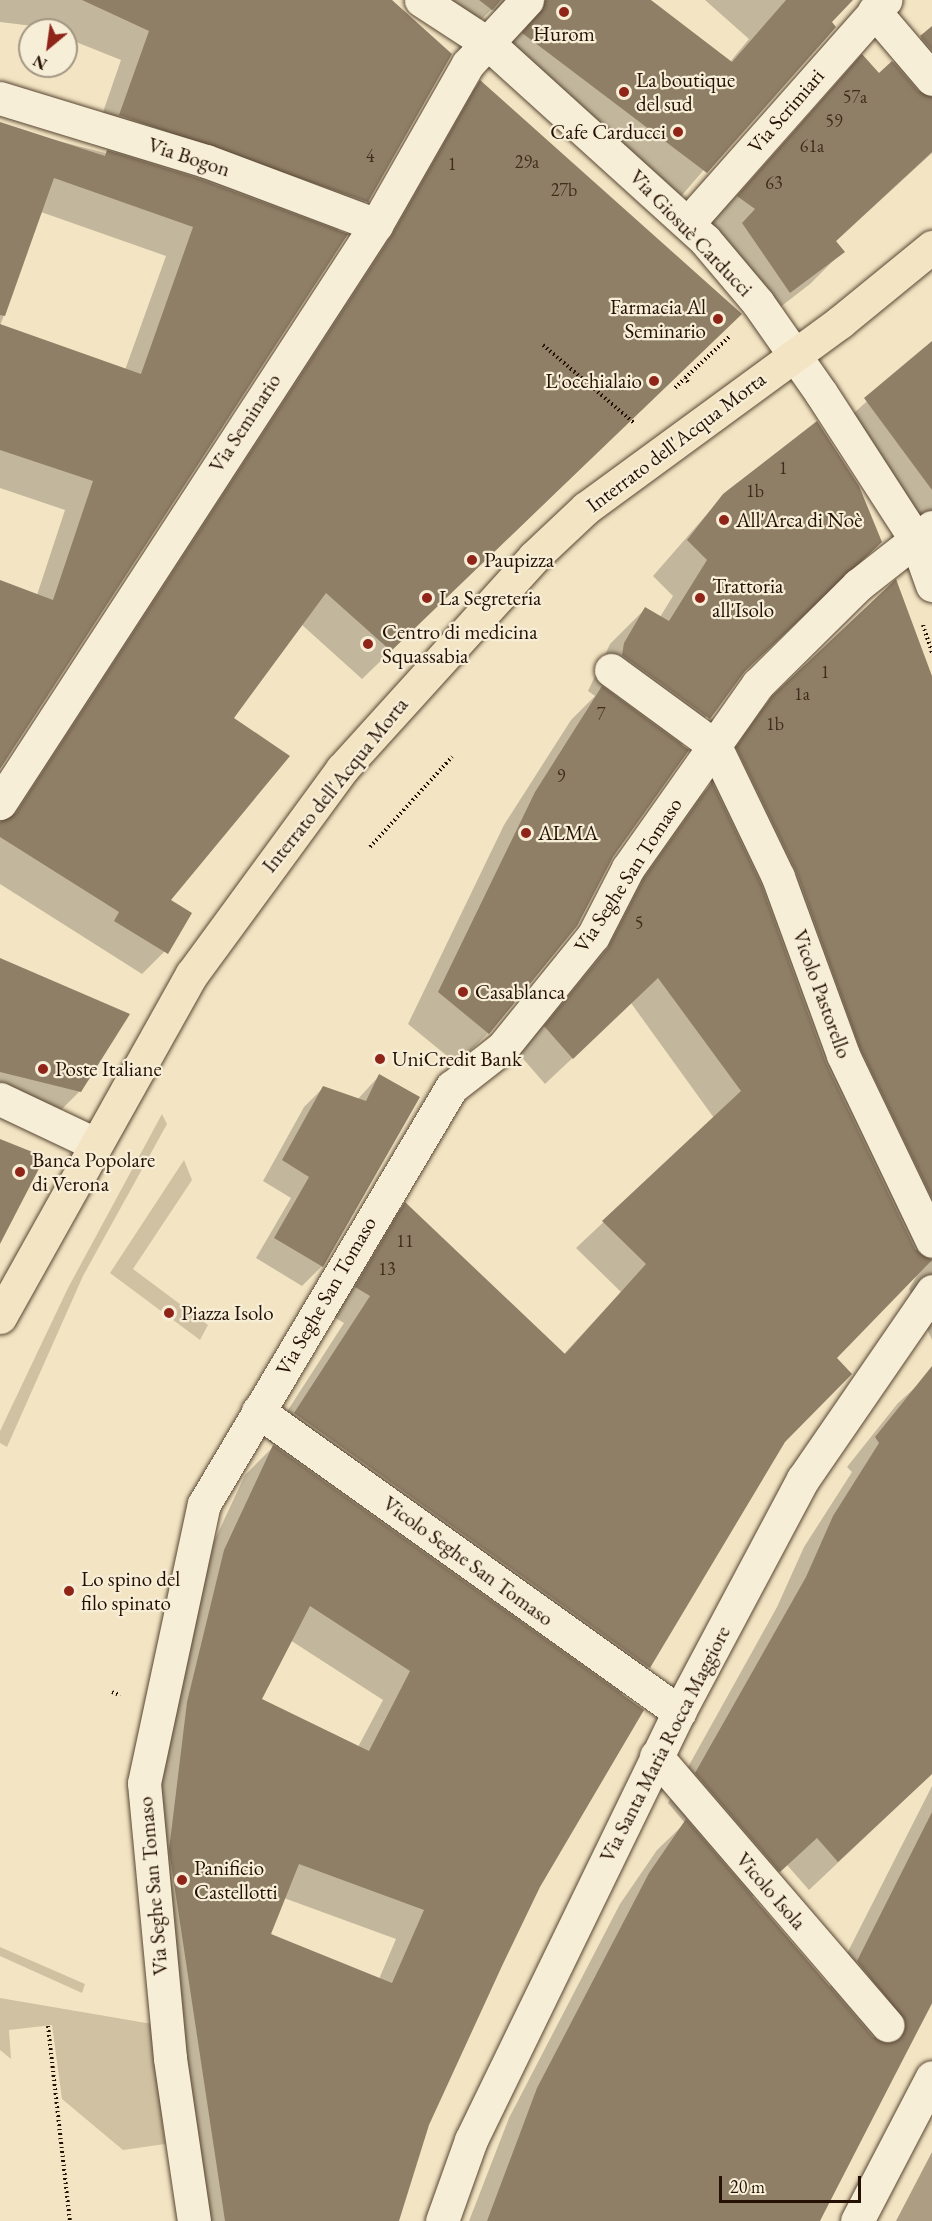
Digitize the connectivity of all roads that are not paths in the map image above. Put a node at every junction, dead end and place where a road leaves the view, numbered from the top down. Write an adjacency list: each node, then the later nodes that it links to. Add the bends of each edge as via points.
1 (421, 0): 4 (street, Via Giosuè Carducci)
2 (527, 0): 4 (street, Via Seminario)
3 (879, 5): 5 (street); 7 (street, Via Scrimiari)
4 (490, 45): 7 (street, Via Giosuè Carducci); 8 (street, Via Seminario, via 468,64)
5 (932, 79)
6 (0, 98): 8 (street, Via Bogon, via 206,161)
7 (688, 223): 10 (street, Via Giosuè Carducci, via 758,303)
8 (376, 225): 15 (street, Via Seminario)
9 (932, 247): 10 (main road, Interrato dell'Acqua Morta)
10 (793, 356): 11 (street, Via Giosuè Carducci); 17 (main road, Interrato dell'Acqua Morta, via 586,508 423,676 342,769 239,906)
11 (924, 533): 12 (street, Via Giosuè Carducci); 14 (street, Via Seghe San Tomaso, via 858,585 758,684)
12 (932, 585)
13 (610, 669): 14 (street)
14 (715, 746): 18 (street, Vicolo Pastorello, via 778,877 843,1055); 21 (street, Via Seghe San Tomaso, via 628,868 593,936 503,1047 452,1087)
15 (0, 803)
16 (0, 1099): 17 (street)
17 (93, 1143): 20 (main road, Interrato dell'Acqua Morta)
18 (932, 1241)
19 (930, 1298): 22 (street, Via Santa Maria Rocca Maggiore, via 803,1479)
20 (0, 1317)
21 (258, 1411): 22 (street, Vicolo Seghe San Tomaso); 26 (street, Via Seghe San Tomaso, via 204,1504 144,1783 170,2058)
22 (679, 1712): 23 (street, Via Santa Maria Rocca Maggiore)
23 (656, 1756): 24 (street, Vicolo Isola); 27 (street, Via Santa Maria Rocca Maggiore, via 471,2140)
24 (887, 2025)
25 (932, 2077): 28 (street)
26 (194, 2221)
27 (442, 2221)
28 (857, 2221)

